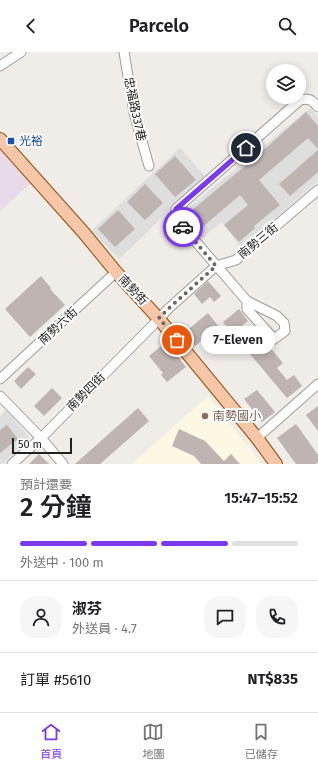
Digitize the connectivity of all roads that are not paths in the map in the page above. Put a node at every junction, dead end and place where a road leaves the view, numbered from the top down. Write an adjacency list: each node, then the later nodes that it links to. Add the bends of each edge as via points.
1 (21, 52): 3 (street)
2 (124, 52): 6 (street, 忠福路337巷, via 134,113)
3 (0, 66)
4 (318, 107): 8 (street, via 306,98 300,100 176,209 177,220)
5 (0, 139): 9 (main road, 南勢街, via 84,232)
6 (149, 166)
7 (318, 190): 8 (street, 南勢三街, via 236,260)
8 (216, 266): 10 (street); 11 (street, 南勢三街)
9 (116, 272): 11 (main road, 南勢街); 12 (street, 南勢六街)
10 (247, 301): 10 (street, via 277,316 284,323 285,331 274,339 247,309)
11 (159, 318): 15 (street, 南勢四街); 16 (main road, 南勢街)
12 (0, 379)
13 (318, 384): 16 (street)
14 (0, 396): 15 (street)
15 (41, 438): 17 (street, 南勢四街); 18 (street)
16 (257, 438): 19 (main road, 南勢街)
17 (12, 464)
18 (63, 464)
19 (276, 464)

